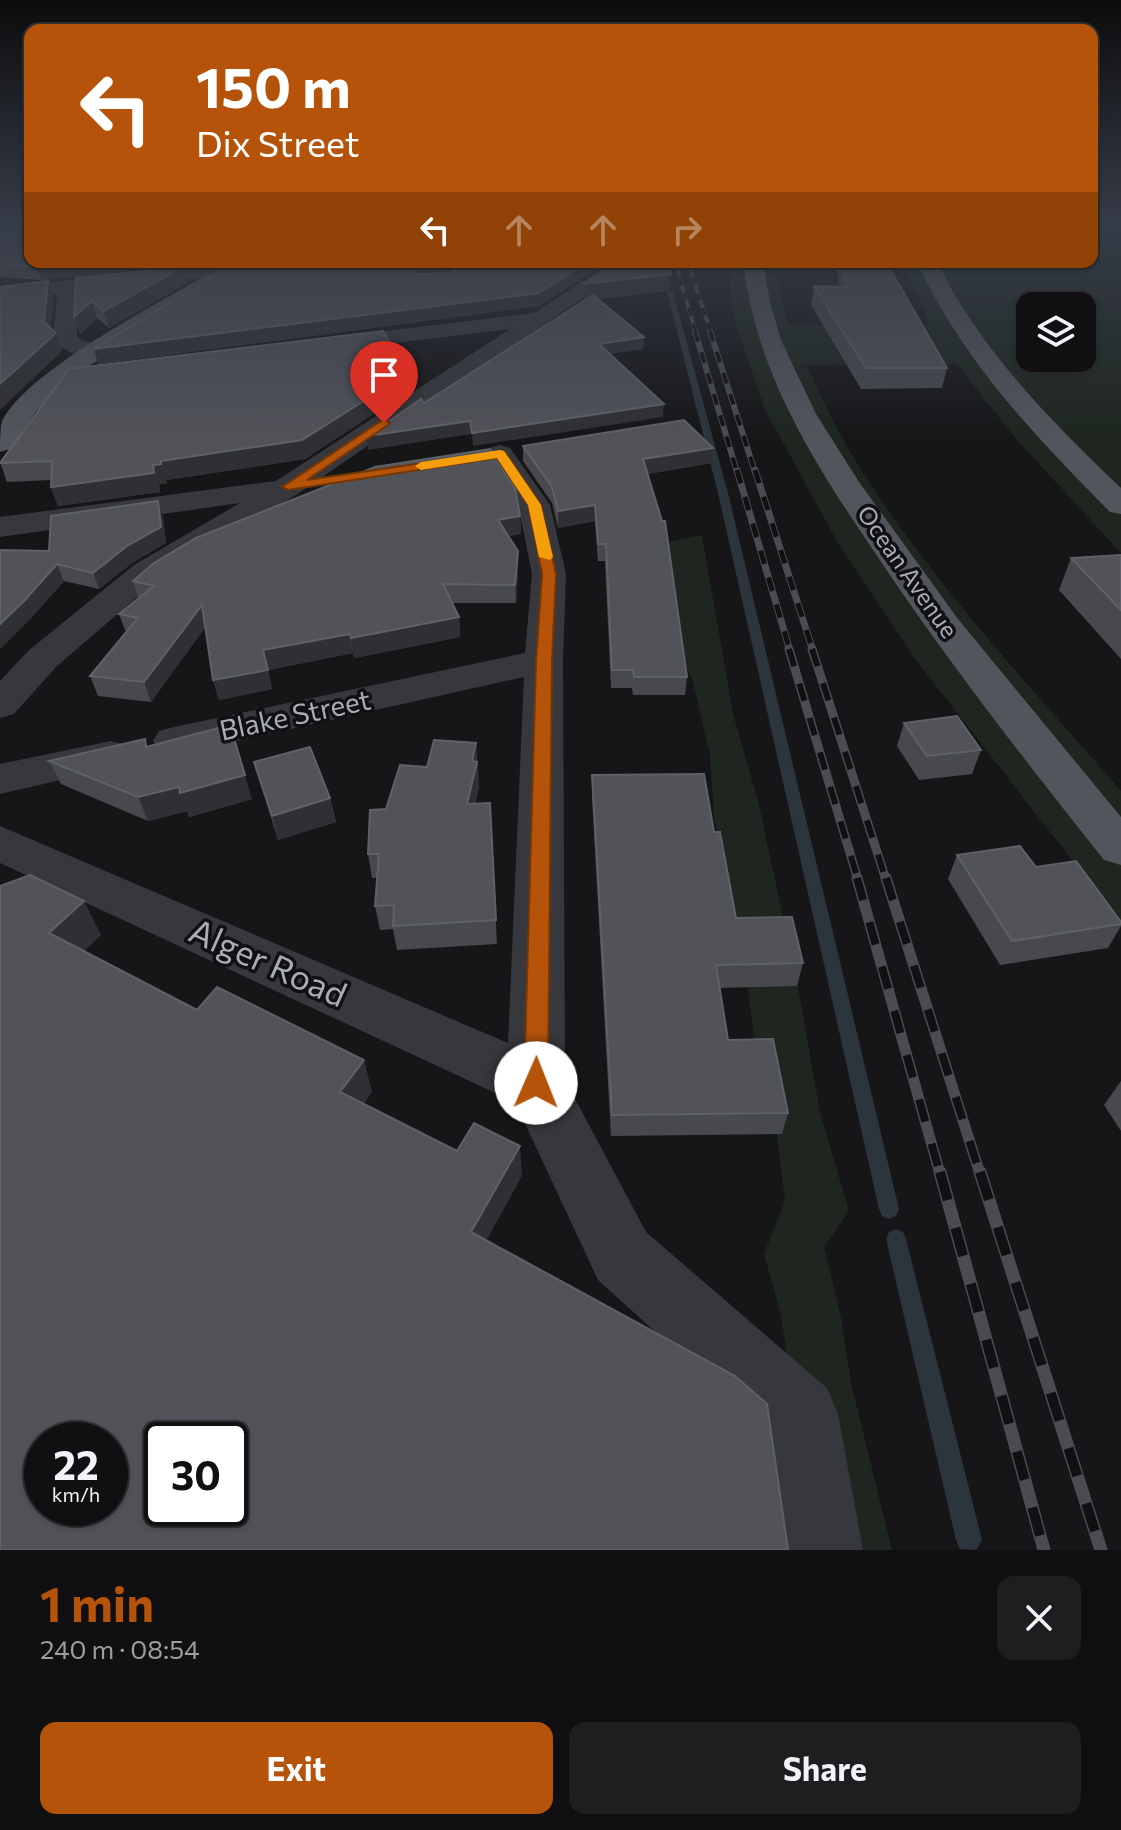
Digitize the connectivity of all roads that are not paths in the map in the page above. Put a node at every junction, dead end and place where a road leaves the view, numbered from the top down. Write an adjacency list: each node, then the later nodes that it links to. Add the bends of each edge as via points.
1 (67, 295): 8 (street, via 65,340)
2 (195, 295): 8 (main road)
3 (575, 295): 6 (street)
4 (758, 295): 20 (main road, Ocean Avenue, via 779,362 843,482 1031,743)
5 (942, 295): 14 (main road, via 973,346 1020,405)
6 (543, 317): 7 (street); 13 (street)
7 (307, 347)
8 (96, 363): 9 (street)
9 (55, 378): 10 (main road)
10 (0, 443)
11 (500, 454): 16 (street, via 534,505 549,574)
12 (349, 477): 13 (street)
13 (288, 487): 15 (street); 17 (street, via 146,572 42,659)
14 (1121, 505)
15 (0, 527)
16 (544, 661): 18 (street, Blake Street); 21 (street)
17 (0, 705)
18 (0, 779)
19 (0, 843): 21 (street, Alger Road)
20 (1121, 848)
21 (536, 1083): 22 (street, via 622,1256 801,1414)
22 (823, 1550)

